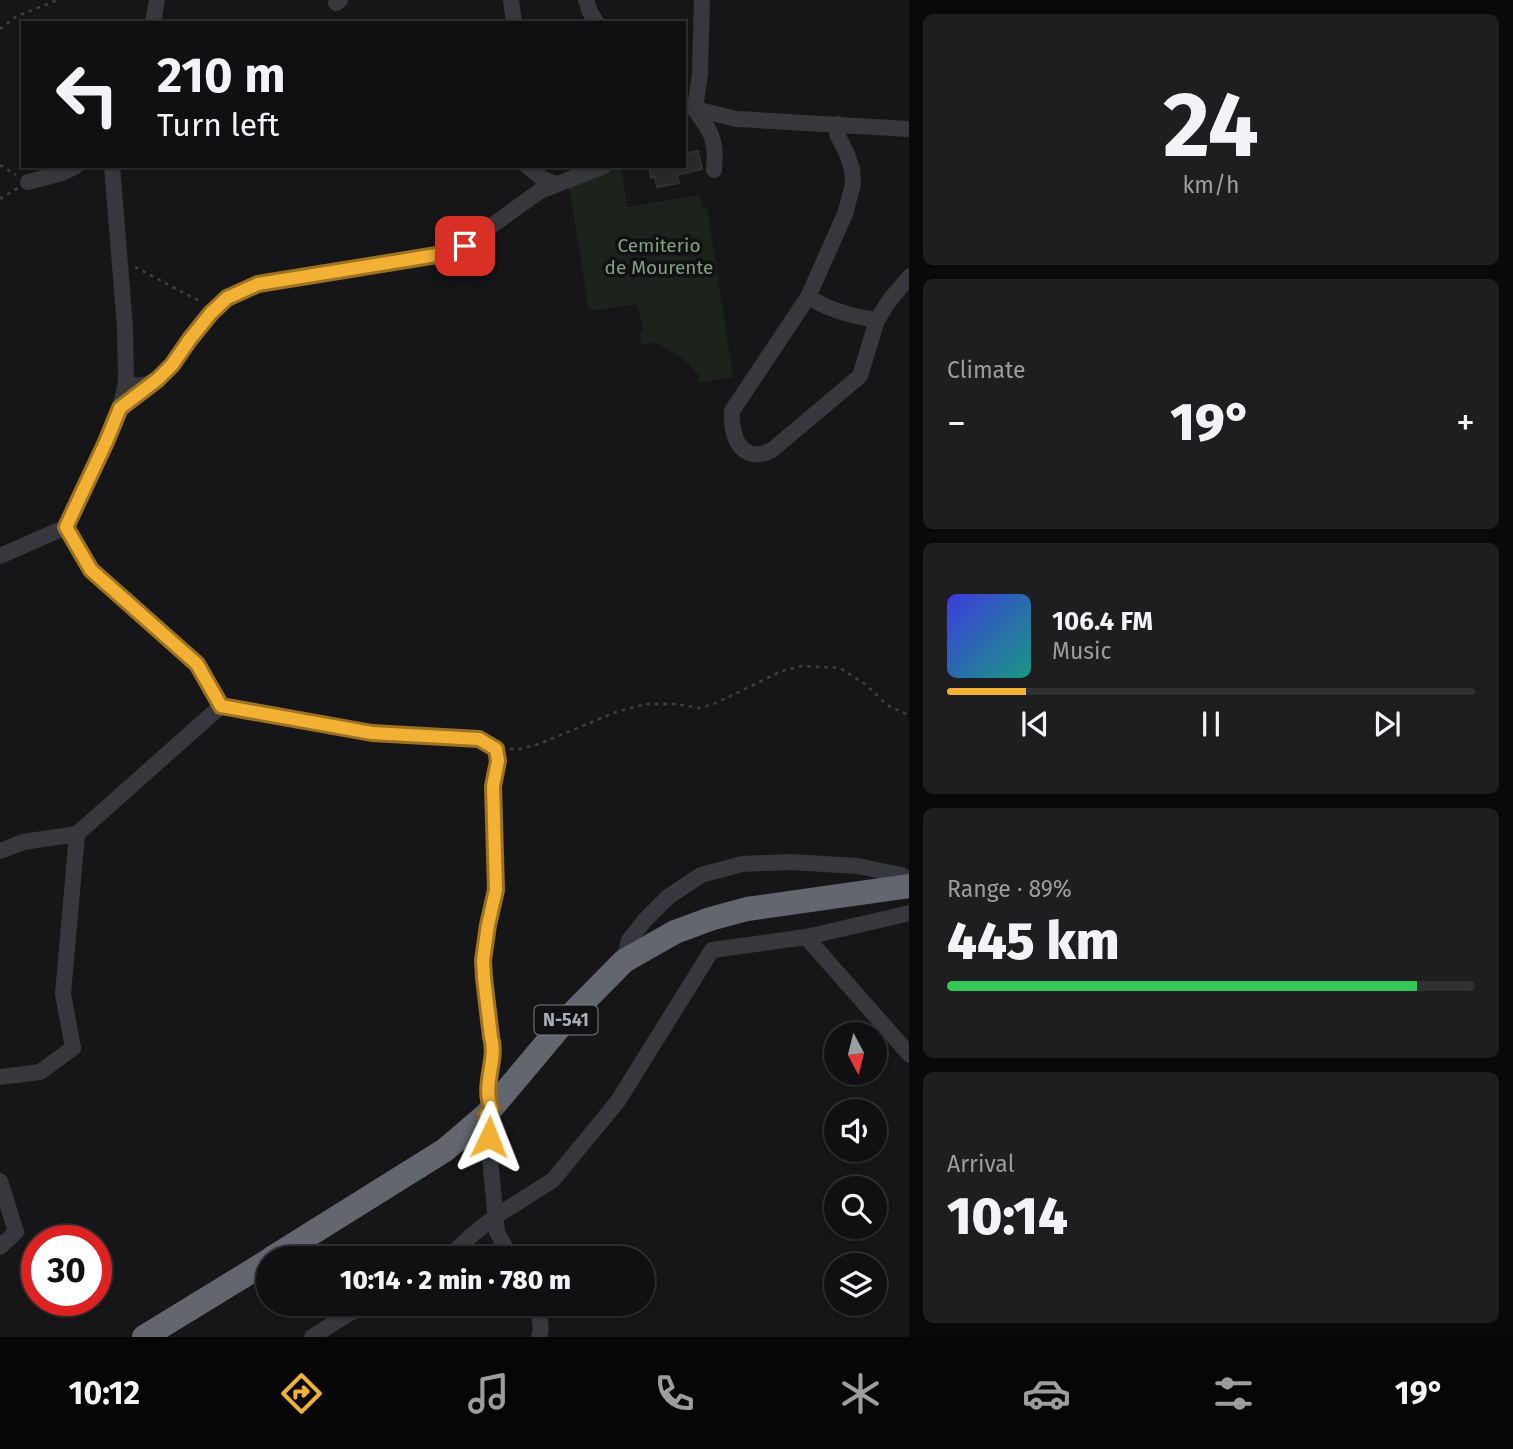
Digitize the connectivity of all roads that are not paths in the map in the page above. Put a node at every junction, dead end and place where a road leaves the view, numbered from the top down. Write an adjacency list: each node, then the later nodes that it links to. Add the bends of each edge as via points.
1 (157, 0): 5 (street)
2 (511, 0): 6 (street)
3 (586, 0): 7 (street)
4 (702, 0): 8 (street, via 700,73)
5 (153, 21)
6 (514, 21)
7 (596, 21)
8 (690, 107): 9 (street, via 737,119); 16 (street, via 714,143)
9 (838, 124): 10 (street); 21 (street, via 853,184 845,215)
10 (909, 129)
11 (72, 168): 17 (street)
12 (112, 168): 24 (street)
13 (527, 168): 19 (street, via 528,185)
14 (528, 168): 18 (street)
15 (599, 168): 18 (street)
16 (714, 170)
17 (27, 182)
18 (557, 184): 19 (street)
19 (535, 195): 23 (street, via 455,252 258,284 227,298)
20 (909, 276): 22 (street)
21 (808, 297): 22 (street); 22 (street, via 732,411 734,438 751,453 772,450 860,376)
22 (877, 320)
23 (158, 379): 24 (street, via 147,386); 25 (street)
24 (126, 383): 25 (street)
25 (120, 408): 26 (street)
26 (66, 527): 27 (street); 28 (street, via 91,570 197,664)
27 (0, 556)
28 (221, 706): 29 (street); 37 (street, via 372,733 479,739 496,749 496,890 483,960 494,1046)
29 (77, 834): 30 (street, via 23,842); 36 (street, via 64,994 73,1048 40,1072)
30 (0, 851)
31 (909, 883): 34 (highway, N-541, via 734,912 675,932); 34 (street, via 901,874 858,866 790,862 742,864 701,875 668,897 645,920 629,940)
32 (909, 912): 33 (street)
33 (806, 937): 35 (street); 39 (street, via 712,950 618,1101 553,1180)
34 (624, 961): 37 (highway, N-541, via 564,1022)
35 (909, 1055)
36 (0, 1077)
37 (489, 1112): 39 (street); 40 (highway, N-541, via 445,1150)
38 (0, 1181): 43 (street, via 16,1232)
39 (496, 1216): 41 (street); 42 (street)
40 (292, 1246)
41 (460, 1246)
42 (505, 1246)
43 (0, 1247)
44 (256, 1269): 47 (highway, N-541)
45 (345, 1316): 48 (street)
46 (539, 1316): 49 (street)
47 (144, 1337)
48 (313, 1337)
49 (539, 1337)

